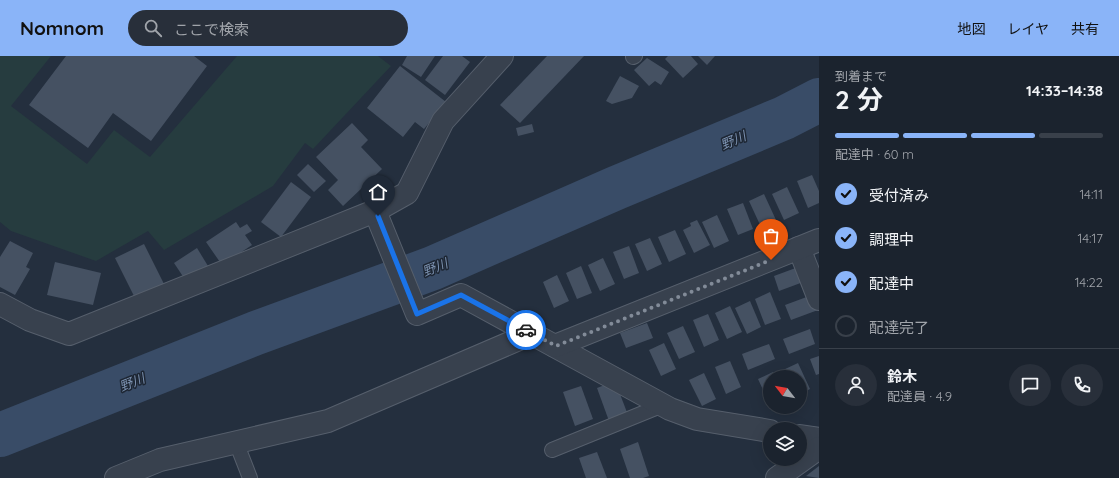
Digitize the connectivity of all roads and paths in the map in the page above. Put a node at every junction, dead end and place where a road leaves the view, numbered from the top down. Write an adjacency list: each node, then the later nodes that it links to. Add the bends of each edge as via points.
1 (495, 58): 2 (street, via 444,121 407,193)
2 (376, 214): 5 (street, via 68,334 30,320); 6 (street, via 417,314 461,295)
3 (809, 244): 4 (street); 7 (street)
4 (819, 299)
5 (0, 304)
6 (533, 334): 7 (street); 12 (street, via 328,421)
7 (556, 346): 8 (street)
8 (663, 405): 9 (street, via 696,419); 14 (lane)
9 (763, 430)
10 (807, 437): 11 (street)
11 (819, 439)
12 (236, 442): 15 (street, via 160,460); 16 (lane)
13 (819, 448): 17 (street)
14 (552, 450)
15 (116, 478)
16 (250, 478)
17 (777, 478)

